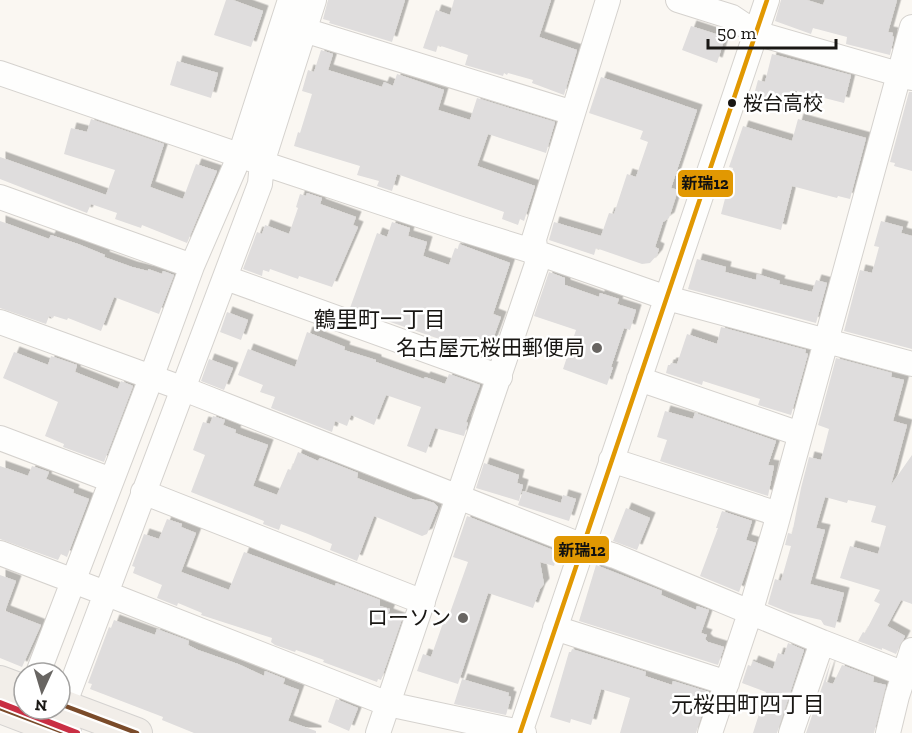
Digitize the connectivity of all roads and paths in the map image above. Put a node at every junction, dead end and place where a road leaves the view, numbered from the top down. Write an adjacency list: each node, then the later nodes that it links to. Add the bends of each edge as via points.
1 (290, 0): 12 (street)
2 (314, 0): 7 (street)
3 (608, 0): 11 (street)
4 (678, 0): 8 (street, via 732,17)
5 (767, 0): 8 (street)
6 (912, 27): 10 (street)
7 (304, 30): 11 (street); 13 (street)
8 (756, 33): 10 (street); 18 (street)
9 (0, 73): 12 (street)
10 (905, 77): 20 (street)
11 (573, 114): 15 (street, via 534,240)
12 (240, 155): 13 (street); 16 (street)
13 (262, 163): 15 (street); 17 (street, via 260,184)
14 (0, 197): 16 (street)
15 (535, 252): 18 (street); 22 (street, via 537,264)
16 (192, 266): 23 (street)
17 (226, 278): 22 (street); 25 (street)
18 (668, 298): 20 (street); 24 (street)
19 (0, 322): 23 (street)
20 (826, 342): 21 (street); 26 (street)
21 (912, 364)
22 (500, 377): 31 (street)
23 (151, 378): 25 (street); 29 (street)
24 (639, 379): 26 (street); 28 (street)
25 (184, 389): 30 (street); 31 (street)
26 (800, 434): 32 (street)
27 (0, 438): 29 (street)
28 (611, 460): 32 (street); 33 (street)
29 (111, 480): 35 (street)
30 (143, 492): 36 (street); 37 (street)
31 (459, 496): 33 (street); 37 (street)
32 (778, 514): 38 (street)
33 (583, 546): 38 (street); 39 (street)
34 (0, 553): 35 (street)
35 (73, 581): 36 (street); 42 (street)
36 (105, 593): 46 (street); 48 (street)
37 (423, 602): 48 (street)
38 (750, 613): 40 (street); 45 (street)
39 (555, 628): 45 (street); 52 (street)
40 (822, 642): 43 (street); 54 (street)
41 (912, 650): 43 (street)
42 (43, 661)
43 (908, 676): 55 (street)
44 (0, 681): 47 (main road)
45 (727, 683): 53 (street)
46 (72, 687)
47 (12, 701)
48 (388, 704): 51 (street); 52 (street)
49 (72, 720): 50 (main road)
50 (137, 733)
51 (378, 733)
52 (522, 733)
53 (710, 733)
54 (791, 733)
55 (888, 733)

